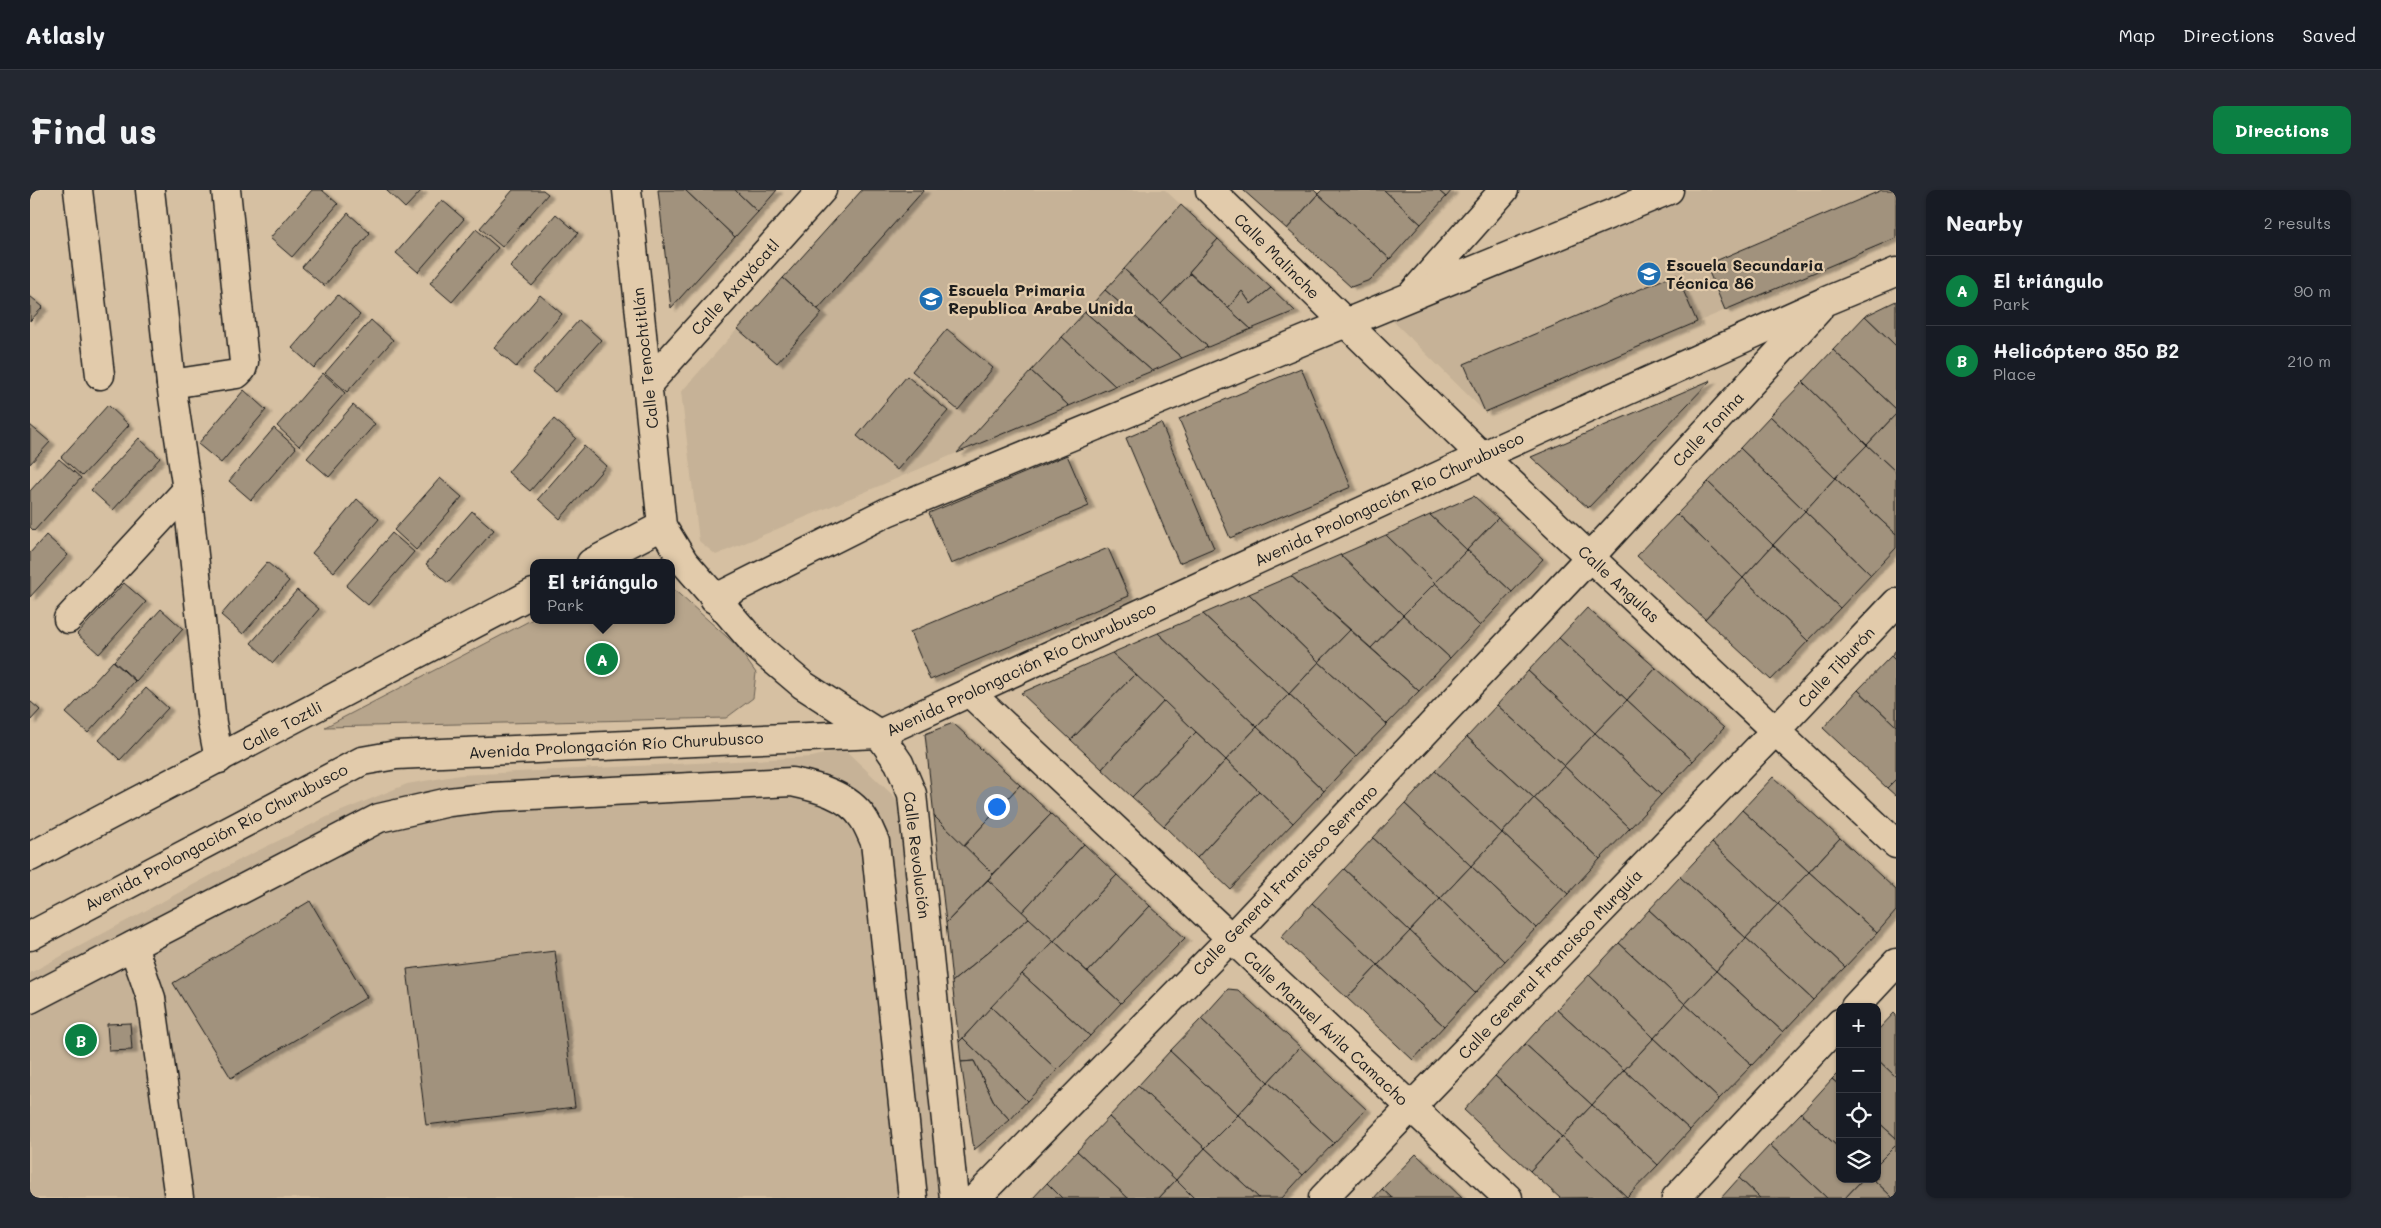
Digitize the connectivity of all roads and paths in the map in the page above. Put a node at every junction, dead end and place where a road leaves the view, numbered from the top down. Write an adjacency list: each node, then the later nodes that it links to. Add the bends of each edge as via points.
1 (78, 190): 13 (street)
2 (150, 190): 14 (street)
3 (226, 190): 14 (street, via 244,362 237,374)
4 (627, 190): 15 (street, Calle Tenochtitlán)
5 (822, 190): 15 (street, Calle Axayácatl)
6 (1210, 190): 12 (street, Calle Malinche)
7 (1504, 190): 10 (street)
8 (1669, 190): 10 (street)
9 (1896, 272): 11 (street, Avenida Prolongación Río Churubusco)
10 (1409, 298): 12 (street)
11 (1826, 302): 16 (street, Avenida Prolongación Río Churubusco); 19 (street, Calle Tonina)
12 (1344, 322): 16 (street, Calle Angulas); 22 (street, via 887,512)
13 (100, 374)
14 (171, 384): 17 (street)
15 (648, 384): 18 (street, Calle Tenochtitlán)
16 (1482, 456): 19 (street, Calle Angulas); 25 (street, Avenida Prolongación Río Churubusco)
17 (187, 490): 24 (street); 28 (street)
18 (662, 526): 20 (street); 22 (street, Calle Revolución, via 684,562)
19 (1590, 557): 26 (street, Calle Angulas); 32 (street, Calle General Francisco Serrano)
20 (599, 559)
21 (530, 595): 28 (street, Calle Toztli)
22 (714, 599): 27 (street, Calle Revolución, via 757,646 803,685)
23 (1896, 603): 26 (street, Calle Tiburón)
24 (68, 619)
25 (970, 692): 27 (street, Avenida Prolongación Río Churubusco); 32 (street, Calle Manuel Ávila Camacho)
26 (1776, 730): 29 (street, Calle Angulas); 38 (street, Calle General Francisco Murguía)
27 (879, 734): 31 (street, Avenida Prolongación Río Churubusco, via 396,755 362,760); 41 (street, Calle Revolución, via 899,762 912,794)
28 (218, 759): 30 (street, Calle Toztli)
29 (1896, 844)
30 (30, 857)
31 (30, 936)
32 (1230, 939): 38 (street, Calle Manuel Ávila Camacho); 42 (street, Calle General Francisco Serrano)
33 (133, 946): 35 (street); 39 (street, via 151,998); 40 (street, via 379,818 449,802 492,797 792,782 818,788 840,798 862,816 875,842)
34 (1896, 963): 36 (street)
35 (30, 999)
36 (1859, 1003)
37 (1836, 1027): 45 (street)
38 (1412, 1107): 43 (street, Calle General Francisco Murguía); 44 (street, Calle Manuel Ávila Camacho)
39 (179, 1198)
40 (913, 1198)
41 (954, 1198)
42 (976, 1198)
43 (1323, 1198)
44 (1508, 1198)
45 (1676, 1198)

